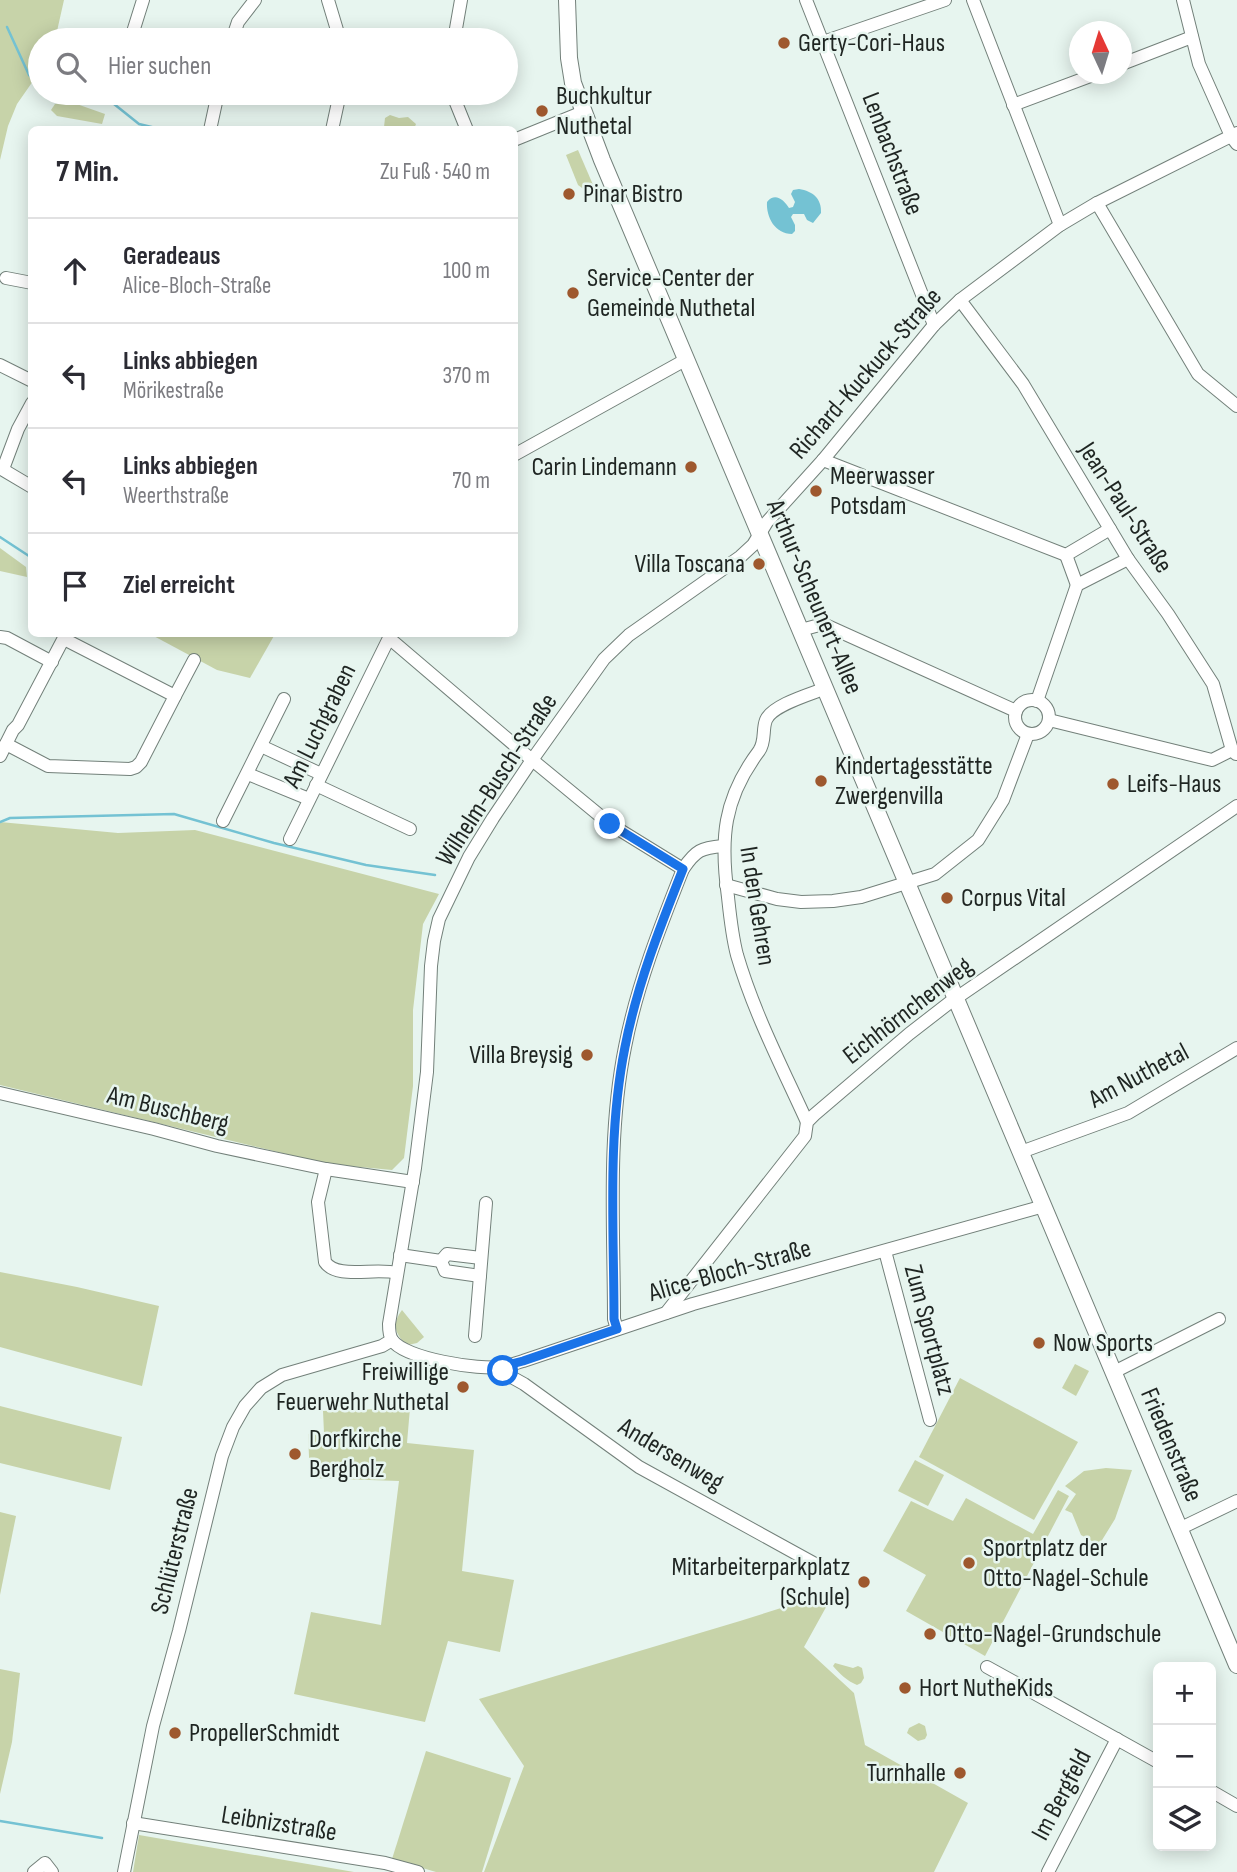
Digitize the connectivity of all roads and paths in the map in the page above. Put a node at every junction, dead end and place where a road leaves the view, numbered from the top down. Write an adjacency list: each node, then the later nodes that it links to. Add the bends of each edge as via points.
1 (143, 0): 10 (street)
2 (255, 0): 11 (street)
3 (328, 0): 12 (street)
4 (461, 0): 13 (street)
5 (567, 0): 22 (main road, Arthur-Scheunert-Allee, via 569,58)
6 (806, 0): 15 (street, Lenbachstraße)
7 (945, 0): 15 (street)
8 (973, 0): 21 (street)
9 (1183, 0): 14 (street)
10 (134, 28)
11 (236, 28)
12 (336, 28)
13 (456, 28)
14 (1192, 37): 16 (street); 27 (street, via 1199,64)
15 (824, 42): 33 (street, Lenbachstraße)
16 (1132, 60)
17 (1070, 84): 21 (street)
18 (215, 105): 23 (street)
19 (337, 105): 24 (street)
20 (457, 105): 25 (street)
21 (1013, 106): 29 (street)
22 (583, 112): 26 (street); 34 (main road, Arthur-Scheunert-Allee)
23 (211, 126)
24 (333, 126)
25 (465, 126)
26 (518, 138)
27 (1235, 138): 28 (street, Richard-Kuckuck-Straße)
28 (1097, 203): 29 (street, Richard-Kuckuck-Straße); 37 (street, via 1198,374)
29 (1060, 225): 32 (street, Richard-Kuckuck-Straße)
30 (6, 278): 31 (street)
31 (28, 282)
32 (961, 300): 33 (street, Richard-Kuckuck-Straße); 43 (street, Jean-Paul-Straße, via 1023,384)
33 (934, 325): 40 (street, Richard-Kuckuck-Straße)
34 (687, 359): 39 (street); 44 (main road, Arthur-Scheunert-Allee)
35 (0, 365): 36 (street)
36 (28, 379)
37 (1237, 406)
38 (28, 410): 41 (street)
39 (518, 452)
40 (822, 460): 44 (street, Richard-Kuckuck-Straße); 45 (street)
41 (1, 468): 42 (street)
42 (28, 485)
43 (1110, 530): 45 (street); 46 (street, Jean-Paul-Straße)
44 (761, 533): 48 (main road, Arthur-Scheunert-Allee); 67 (street, Wilhelm-Busch-Straße, via 740,557 629,635 604,659)
45 (1066, 555): 47 (street)
46 (1128, 559): 47 (street); 65 (street, Jean-Paul-Straße, via 1213,684)
47 (1077, 585): 59 (street)
48 (802, 630): 56 (main road, Arthur-Scheunert-Allee); 60 (street, via 823,624)
49 (0, 637): 55 (street)
50 (64, 637): 55 (street)
51 (67, 637): 57 (street)
52 (389, 637): 69 (street, Am Luchgraben)
53 (391, 637): 67 (street)
54 (194, 660): 57 (street)
55 (52, 662): 63 (street)
56 (826, 688): 75 (street, In den Gehren, via 775,709 766,720 761,748 737,788 726,820); 77 (main road, Arthur-Scheunert-Allee)
57 (175, 696): 63 (street, via 141,762 130,769 48,766)
58 (284, 699): 64 (street)
59 (1037, 701): 60 (street, via 1025,702); 61 (street, via 1047,709)
60 (1016, 711): 62 (street, via 1017,725)
61 (1049, 720): 62 (street, via 1041,732); 65 (street, via 1212,760)
62 (1028, 734): 77 (street, via 1003,800 978,840 935,874)
63 (6, 744): 66 (street)
64 (261, 746): 68 (street); 69 (street)
65 (1235, 752)
66 (0, 756)
67 (532, 760): 76 (street, via 610,824); 85 (street, Wilhelm-Busch-Straße, via 469,857 439,919)
68 (248, 774): 70 (street); 72 (street)
69 (318, 779): 70 (street, Am Luchgraben); 73 (street)
70 (309, 799): 74 (street, Am Luchgraben)
71 (1237, 806): 79 (street, Eichhörnchenweg)
72 (223, 821)
73 (410, 829)
74 (290, 839)
75 (723, 846): 76 (street, via 704,848); 78 (street, In den Gehren)
76 (683, 869): 96 (street, via 635,1000 624,1050 615,1118)
77 (907, 884): 78 (street, via 861,897 801,902); 79 (main road, Arthur-Scheunert-Allee)
78 (726, 885): 82 (street, In den Gehren, via 736,952 749,992)
79 (957, 998): 82 (street, Eichhörnchenweg); 83 (main road, Arthur-Scheunert-Allee)
80 (1237, 1048): 83 (street, Am Nuthetal, via 1128,1113)
81 (0, 1093): 84 (street, Am Buschberg)
82 (807, 1122): 94 (street, Eichhörnchenweg, via 805,1136)
83 (1021, 1152): 87 (main road, Arthur-Scheunert-Allee)
84 (326, 1168): 85 (street, Am Buschberg); 92 (street, via 318,1202 325,1262 340,1272)
85 (413, 1182): 89 (street, Wilhelm-Busch-Straße)
86 (486, 1203): 90 (street)
87 (1044, 1206): 88 (street, Alice-Bloch-Straße); 100 (main road, Friedenstraße)
88 (885, 1251): 94 (street, Alice-Bloch-Straße); 101 (street, Zum Sportplatz)
89 (400, 1255): 91 (street); 92 (street, Wilhelm-Busch-Straße)
90 (481, 1258): 91 (street, via 447,1254); 93 (street)
91 (441, 1261): 93 (street, via 445,1271)
92 (397, 1273): 98 (street, Wilhelm-Busch-Straße, via 389,1324)
93 (480, 1276): 97 (street)
94 (666, 1313): 96 (street, Alice-Bloch-Straße)
95 (1219, 1319): 100 (street)
96 (617, 1329): 99 (street, Alice-Bloch-Straße)
97 (475, 1336)
98 (392, 1340): 99 (street, Alice-Bloch-Straße, via 402,1350 444,1362); 111 (street, Schlüterstraße, via 282,1375 261,1388 233,1427 153,1727)
99 (500, 1367): 104 (street, Andersenweg, via 639,1466)
100 (1114, 1372): 103 (main road, Friedenstraße)
101 (930, 1420)
102 (1237, 1500): 103 (street)
103 (1179, 1529): 105 (main road, Friedenstraße)
104 (826, 1570)
105 (1237, 1665)
106 (987, 1667): 107 (street)
107 (1117, 1739): 108 (street); 116 (street, Im Bergfeld)
108 (1153, 1759)
109 (1216, 1794): 110 (street)
110 (1237, 1806)
111 (133, 1823): 114 (street, Schlüterstraße); 115 (street, Leibnizstraße)
112 (34, 1872): 113 (street, via 46,1863)
113 (52, 1872)
114 (124, 1872)
115 (418, 1872)
116 (1048, 1872)

